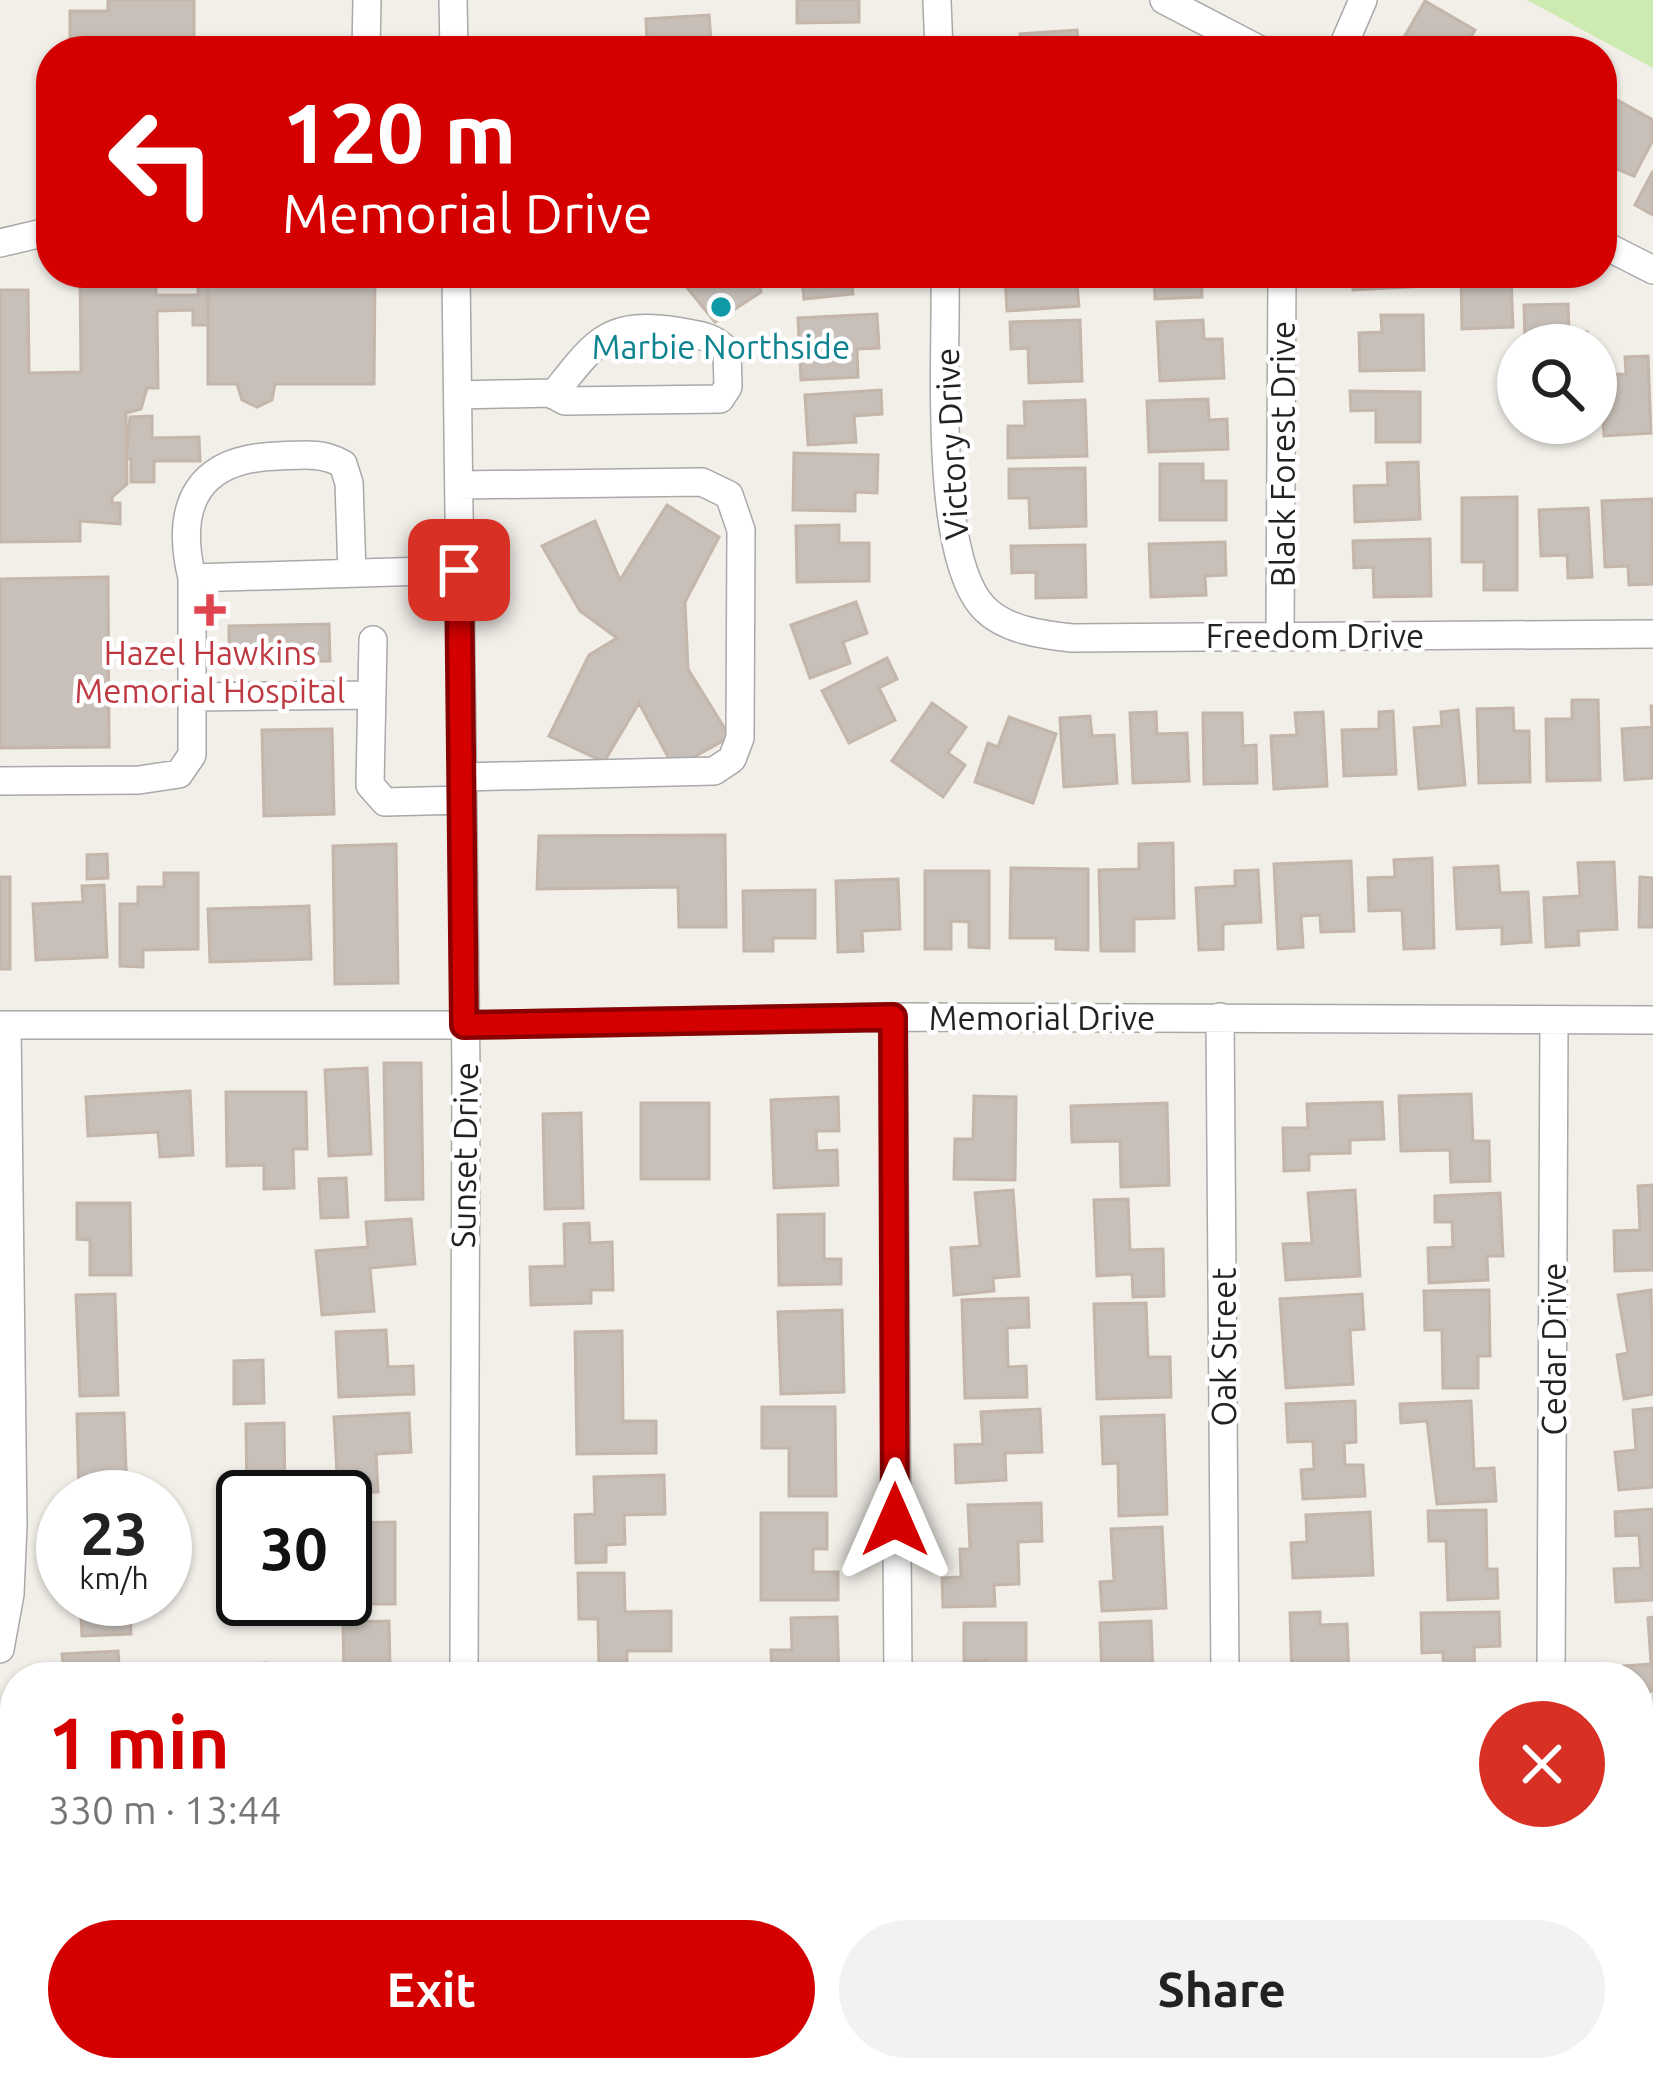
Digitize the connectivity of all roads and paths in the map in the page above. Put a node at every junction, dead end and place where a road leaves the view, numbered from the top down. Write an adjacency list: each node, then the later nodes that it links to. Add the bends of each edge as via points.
1 (367, 0): 6 (street)
2 (453, 0): 7 (street)
3 (937, 0): 8 (street)
4 (1164, 0): 9 (street)
5 (1363, 0): 10 (street)
6 (366, 36)
7 (454, 36)
8 (938, 36)
9 (1233, 36)
10 (1347, 36)
11 (36, 235): 12 (street)
12 (0, 244)
13 (1617, 252): 14 (street)
14 (1653, 270)
15 (456, 288): 18 (street, Sunset Drive)
16 (945, 288): 24 (street, Victory Drive, via 951,531 961,574)
17 (1282, 288): 26 (street, Black Forest Drive)
18 (458, 395): 19 (street); 20 (street, Sunset Drive)
19 (553, 395): 19 (street, via 719,399 728,387 727,351 703,336 625,329 598,340)
20 (458, 485): 21 (street, Sunset Drive); 31 (street, via 702,482 729,495 741,530 740,738 732,760 714,771)
21 (459, 570): 22 (street); 31 (street, Sunset Drive)
22 (352, 574): 23 (street); 23 (street, via 349,483 343,464 326,454 242,457 216,468 188,514)
23 (192, 578): 29 (street)
24 (983, 608): 26 (street, Freedom Drive, via 1048,635)
25 (1653, 634): 26 (street, Freedom Drive)
26 (1280, 635)
27 (373, 640): 28 (street)
28 (372, 695): 29 (street); 31 (street, via 370,785 385,802)
29 (192, 698): 30 (street, via 192,755 179,774)
30 (0, 782)
31 (462, 788): 37 (street, Sunset Drive)
32 (893, 1017): 33 (street, Memorial Drive); 37 (street, Memorial Drive); 41 (street)
33 (1220, 1017): 35 (street, Memorial Drive); 42 (street, Oak Street)
34 (1653, 1020): 35 (street, Memorial Drive)
35 (1555, 1022): 43 (street, Cedar Drive)
36 (4, 1025): 37 (street, Memorial Drive); 38 (street)
37 (464, 1025): 40 (street, Sunset Drive)
38 (6, 1486): 39 (street, via 10,1594)
39 (0, 1649)
40 (464, 1662)
41 (898, 1662)
42 (1226, 1662)
43 (1551, 1662)

